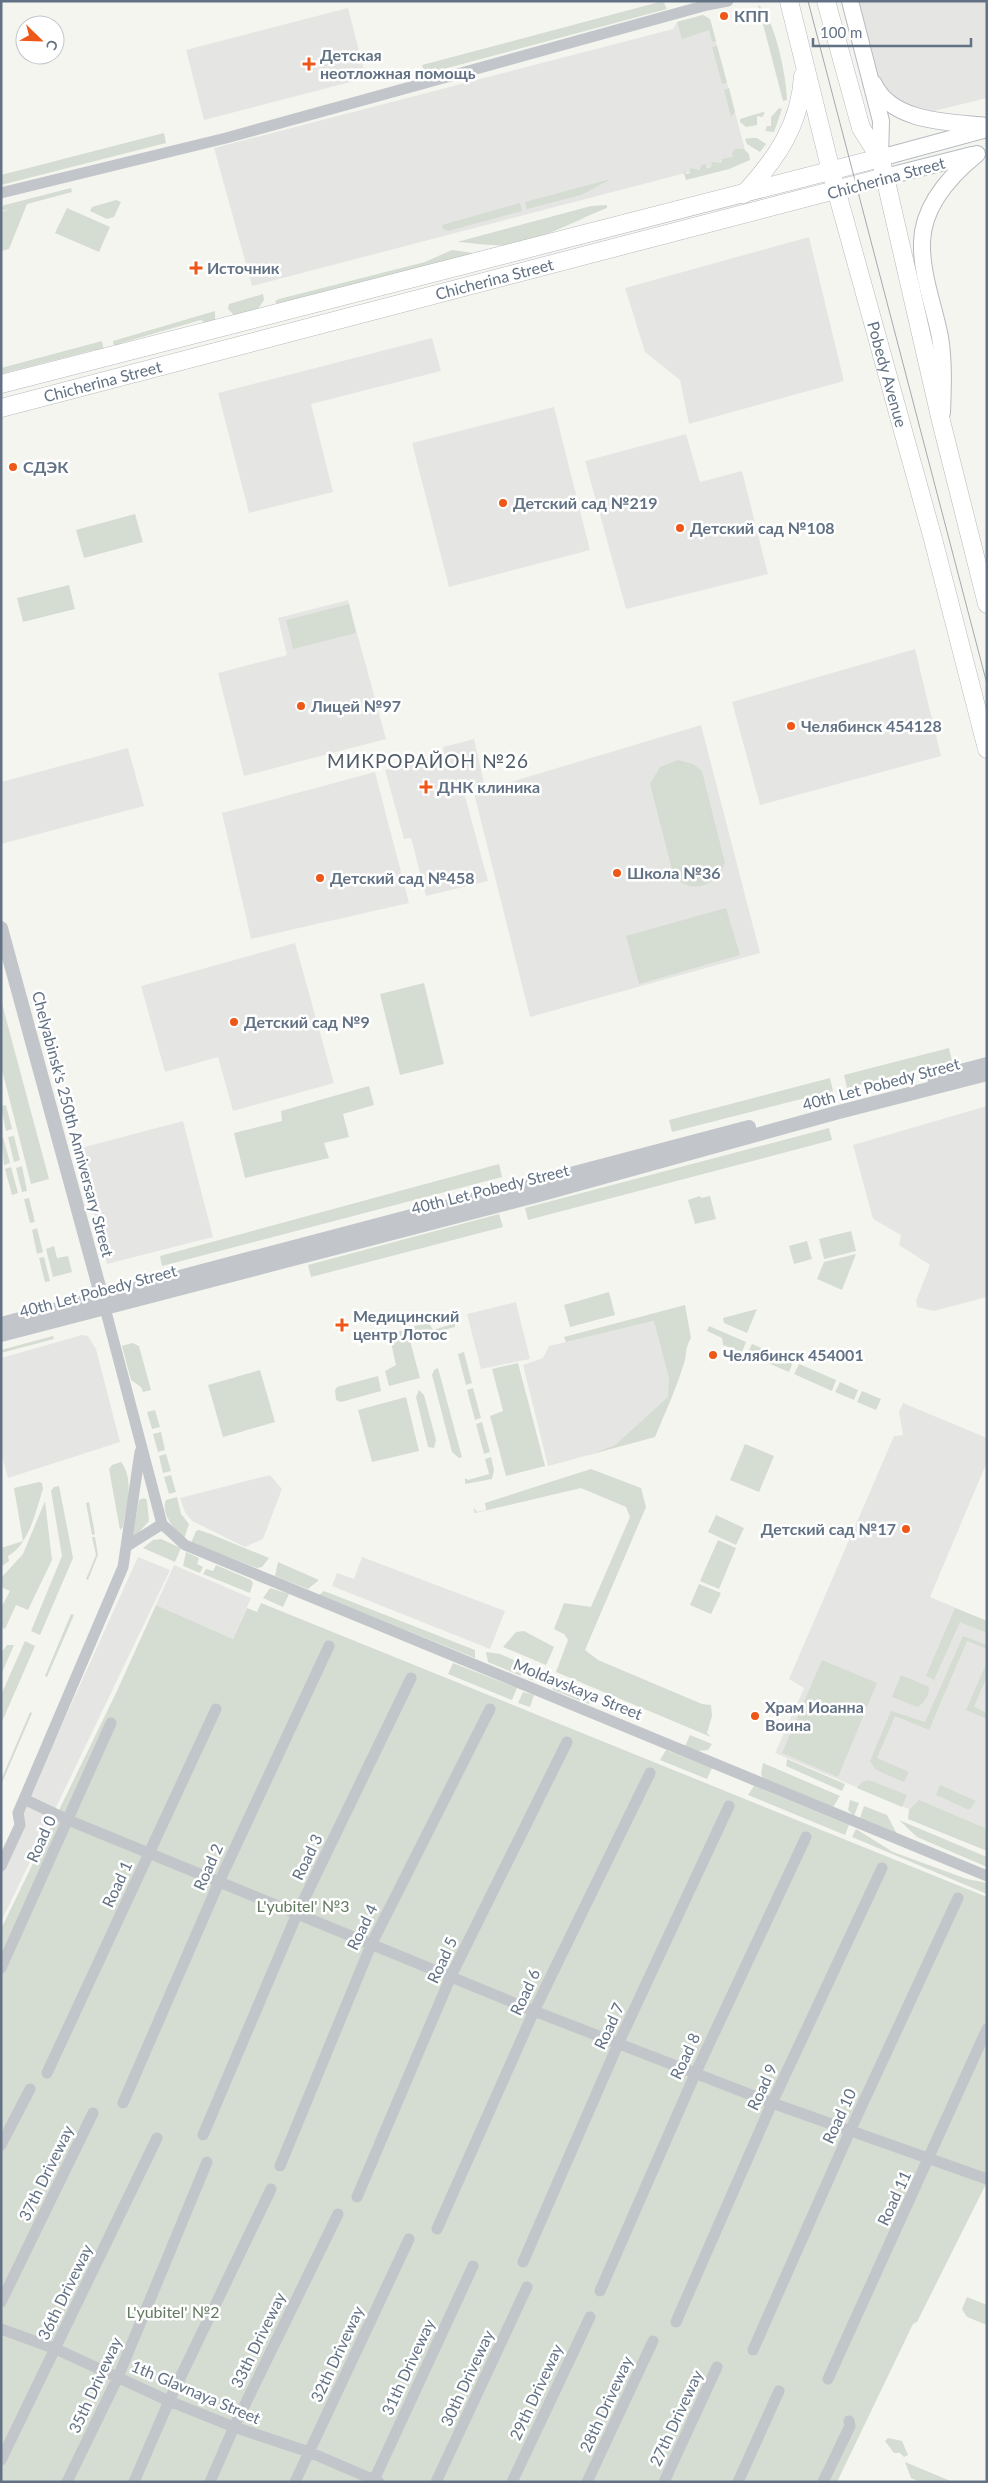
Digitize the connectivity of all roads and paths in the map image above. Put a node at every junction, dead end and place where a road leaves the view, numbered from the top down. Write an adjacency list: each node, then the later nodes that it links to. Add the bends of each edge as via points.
1 (728, 1): 13 (street, via 226,138)
2 (789, 1): 5 (main road, Pobedy Avenue)
3 (826, 1): 9 (main road, via 861,128)
4 (850, 1): 6 (main road)
5 (804, 58): 10 (main road, Pobedy Avenue); 14 (main road, via 801,98 792,128 763,173)
6 (868, 70): 7 (main road, via 880,94 898,108 922,118); 9 (main road, via 881,121)
7 (987, 127): 9 (main road, Chicherina Street)
8 (982, 153): 11 (main road, Chicherina Street); 19 (main road, via 949,179 932,210 922,242 924,269 940,338 944,380)
9 (880, 158): 10 (main road, Chicherina Street); 11 (main road)
10 (831, 171): 12 (main road, Pobedy Avenue); 14 (main road, Chicherina Street)
11 (886, 177): 12 (main road, Chicherina Street); 19 (main road)
12 (837, 190): 16 (main road, Chicherina Street, via 430,298); 21 (main road, Pobedy Avenue)
13 (1, 193)
14 (744, 194): 15 (main road, Chicherina Street)
15 (358, 294): 16 (main road); 17 (main road, Chicherina Street)
16 (362, 313): 18 (main road, Chicherina Street)
17 (1, 384)
18 (1, 408)
19 (941, 421): 20 (main road)
20 (987, 604)
21 (987, 749)
22 (1, 928): 26 (street, Chelyabinsk's 250th Anniversary Street)
23 (987, 1064): 25 (street, 40th Let Pobedy Street)
24 (987, 1074): 25 (street, 40th Let Pobedy Street)
25 (842, 1107): 26 (street, 40th Let Pobedy Street, via 538,1190)
26 (103, 1302): 27 (street, 40th Let Pobedy Street); 28 (street, 40th Let Pobedy Street); 29 (street, Chelyabinsk's 250th Anniversary Street)
27 (1, 1324)
28 (1, 1335)
29 (141, 1446): 30 (street, Chelyabinsk's 250th Anniversary Street); 31 (street, Chelyabinsk's 250th Anniversary Street)
30 (162, 1524): 31 (street); 46 (street, Moldavskaya Street, via 185,1545)
31 (127, 1546): 39 (street, Chelyabinsk's 250th Anniversary Street, via 122,1567)
32 (329, 1646): 47 (street, Road 2)
33 (411, 1678): 49 (street, Road 3)
34 (216, 1709): 43 (street, Road 1)
35 (490, 1709): 50 (street, Road 4)
36 (111, 1723): 41 (street, Road 0)
37 (567, 1742): 52 (street, Road 5)
38 (650, 1773): 53 (street, Road 6)
39 (24, 1799): 41 (street); 44 (street, Chelyabinsk's 250th Anniversary Street, via 18,1813 20,1825)
40 (729, 1806): 55 (street, Road 7)
41 (68, 1820): 43 (street); 51 (street, Road 0)
42 (806, 1837): 56 (street, Road 8)
43 (149, 1853): 47 (street); 57 (street, Road 1)
44 (1, 1866)
45 (882, 1868): 60 (street, Road 9)
46 (987, 1876)
47 (219, 1882): 49 (street); 59 (street, Road 2)
48 (958, 1898): 62 (street, Road 10)
49 (297, 1914): 50 (street); 63 (street, Road 3)
50 (371, 1944): 52 (street); 68 (street, Road 4)
51 (1, 1968)
52 (451, 1976): 53 (street); 71 (street, Road 5)
53 (534, 2011): 55 (street); 73 (street, Road 6)
54 (987, 2029): 66 (street, Road 11)
55 (619, 2042): 56 (street); 75 (street, Road 7)
56 (696, 2072): 60 (street); 78 (street, Road 8)
57 (47, 2073)
58 (30, 2090): 65 (street)
59 (123, 2103)
60 (772, 2103): 62 (street); 81 (street, Road 9)
61 (93, 2113): 79 (street, 37th Driveway)
62 (850, 2131): 66 (street); 85 (street, Road 10)
63 (203, 2135)
64 (157, 2138): 84 (street, 36th Driveway)
65 (1, 2145)
66 (929, 2159): 69 (street); 88 (street, Road 11)
67 (207, 2162): 87 (street, 35th Driveway)
68 (280, 2166)
69 (987, 2179)
70 (271, 2189): 90 (street)
71 (357, 2197)
72 (338, 2214): 92 (street, 33th Driveway)
73 (437, 2229)
74 (409, 2239): 93 (street, 32th Driveway)
75 (523, 2262)
76 (473, 2266): 95 (street, 31th Driveway)
77 (527, 2287): 100 (street, 30th Driveway)
78 (600, 2291)
79 (1, 2302)
80 (590, 2317): 101 (street, 29th Driveway)
81 (676, 2322)
82 (1, 2329): 84 (street, 1th Glavnaya Street)
83 (653, 2341): 102 (street, 28th Driveway)
84 (56, 2348): 87 (street, 1th Glavnaya Street); 94 (street, 36th Driveway)
85 (753, 2350)
86 (717, 2367): 103 (street, 27th Driveway)
87 (118, 2377): 90 (street, 1th Glavnaya Street); 96 (street, 35th Driveway)
88 (828, 2379)
89 (779, 2391): 104 (street)
90 (169, 2400): 92 (street, 1th Glavnaya Street); 97 (street)
91 (849, 2421): 105 (street, via 850,2426)
92 (234, 2427): 93 (street, 1th Glavnaya Street); 98 (street, 33th Driveway)
93 (309, 2452): 95 (street, 1th Glavnaya Street); 99 (street, 32th Driveway)
94 (1, 2460)
95 (375, 2481)
96 (67, 2482)
97 (134, 2482)
98 (210, 2482)
99 (295, 2482)
100 (436, 2482)
101 (512, 2482)
102 (587, 2482)
103 (664, 2482)
104 (738, 2482)
105 (823, 2482)

